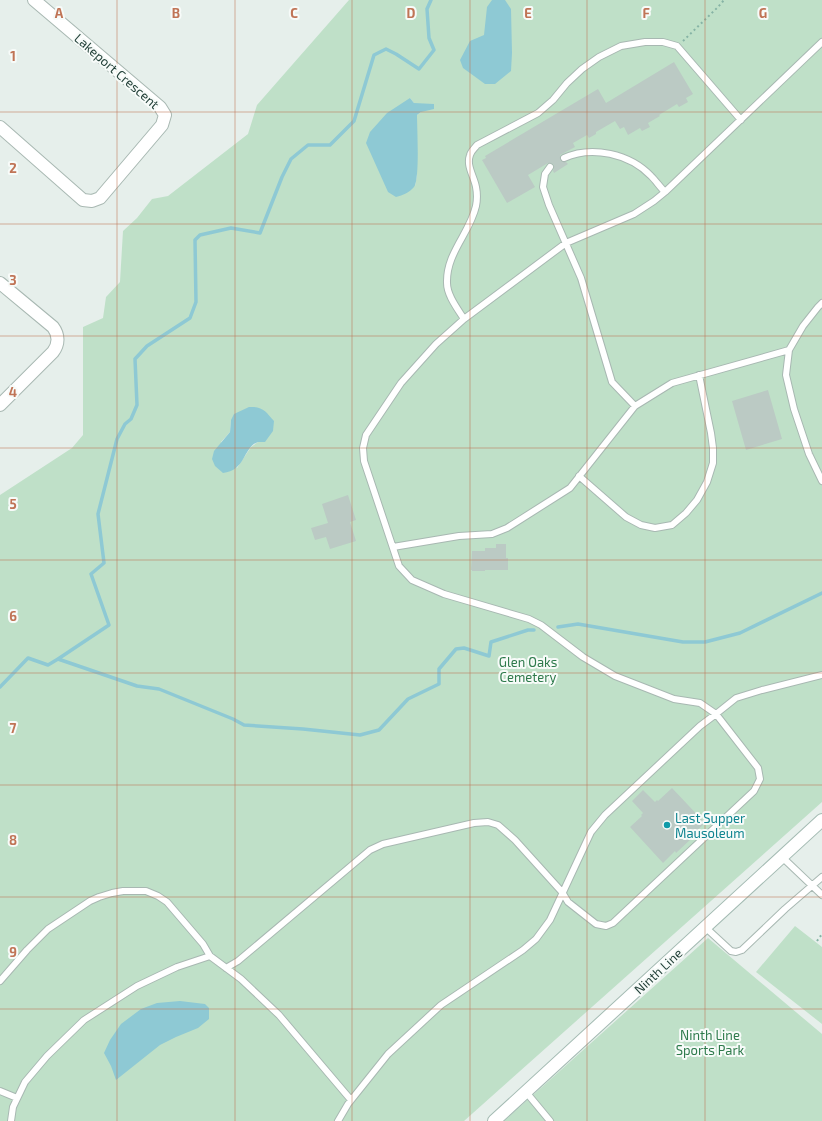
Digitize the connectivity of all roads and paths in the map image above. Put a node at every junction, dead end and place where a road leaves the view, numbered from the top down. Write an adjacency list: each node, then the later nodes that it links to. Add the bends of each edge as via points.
1 (34, 0): 6 (street, Lakeport Crescent, via 160,107 165,115 162,125 100,198 92,201 83,200)
2 (724, 0): 4 (path)
3 (822, 42): 5 (lane)
4 (677, 46): 5 (lane); 13 (lane, via 663,42 621,46 582,69 538,113 477,145 470,154 468,165 476,188 476,205 469,225 452,255 448,270 447,284 452,299)
5 (741, 120): 9 (lane)
6 (0, 127)
7 (564, 158): 9 (lane, via 580,153 599,152 618,156 634,163 650,175)
8 (550, 167): 10 (lane, via 545,174 544,187)
9 (665, 192): 10 (lane, via 634,214)
10 (566, 243): 13 (lane); 17 (lane, via 581,278 612,382)
11 (0, 283): 16 (street, via 52,327 58,339 54,352)
12 (822, 304): 14 (lane, via 803,326)
13 (464, 319): 20 (lane, via 436,344 401,383 366,435 364,461)
14 (789, 350): 15 (lane); 19 (lane, via 786,375 794,409 809,454)
15 (699, 375): 17 (lane, via 672,382); 18 (lane, via 711,433 713,463 707,482 697,500 672,525 655,528 641,525 626,517)
16 (0, 405)
17 (635, 406): 18 (lane)
18 (579, 476): 20 (lane, via 570,488 507,528 492,534 459,536)
19 (822, 481)
20 (393, 547): 22 (lane, via 400,566 412,580 444,594 529,618 583,657 615,676 674,699 700,703)
21 (822, 675): 22 (lane, via 736,698)
22 (716, 714): 27 (lane, via 605,815 591,832); 27 (lane, via 758,768 760,779 754,791 613,923 606,926 596,924 568,902)
23 (822, 820): 24 (street, Ninth Line)
24 (782, 857): 26 (lane); 29 (street, Ninth Line)
25 (822, 877): 26 (lane)
26 (812, 886): 28 (lane); 29 (lane, via 742,950 731,951)
27 (563, 893): 33 (lane, via 498,825 488,822 474,823 383,844 370,850 238,961); 38 (lane, via 550,920 536,939 441,1005 388,1054)
28 (822, 895)
29 (705, 927): 36 (street, Ninth Line)
30 (822, 934): 31 (path)
31 (817, 941)
32 (210, 956): 33 (lane); 34 (lane, via 203,944 158,896 146,891 123,891 90,901 48,929); 37 (lane, via 177,967 137,986 84,1020 47,1056 25,1082)
33 (226, 968): 38 (lane, via 279,1015)
34 (0, 981)
35 (0, 1091): 37 (lane)
36 (526, 1092): 41 (street, Ninth Line); 42 (lane)
37 (18, 1098): 39 (lane, via 13,1107)
38 (351, 1100): 40 (lane)
39 (11, 1121)
40 (338, 1121)
41 (494, 1121)
42 (550, 1121)

